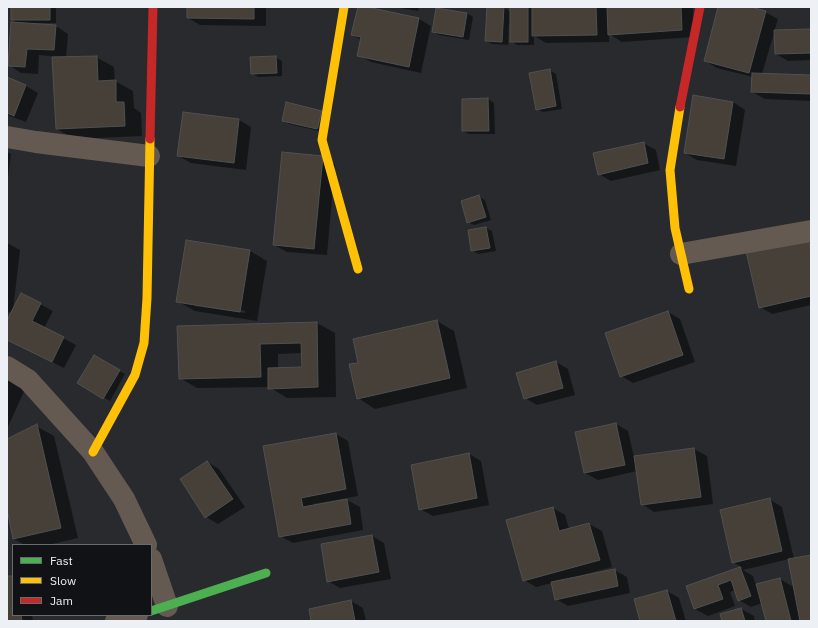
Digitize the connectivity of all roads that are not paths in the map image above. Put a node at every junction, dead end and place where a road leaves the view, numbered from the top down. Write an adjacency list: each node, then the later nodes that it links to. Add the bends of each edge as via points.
1 (153, 7): 5 (street)
2 (344, 7): 8 (street, via 322,140)
3 (700, 7): 7 (street, via 670,170 675,228)
4 (7, 137): 5 (street)
5 (149, 156): 11 (street, via 144,343 135,375)
6 (811, 231): 7 (street)
7 (681, 254): 9 (street)
8 (358, 269)
9 (689, 289)
10 (7, 367): 11 (street, via 28,380)
11 (93, 452): 12 (street, via 124,499)
12 (146, 544)
13 (152, 565): 15 (street)
14 (266, 573): 15 (street)
15 (159, 609)
16 (134, 616): 17 (street)
17 (116, 621)

